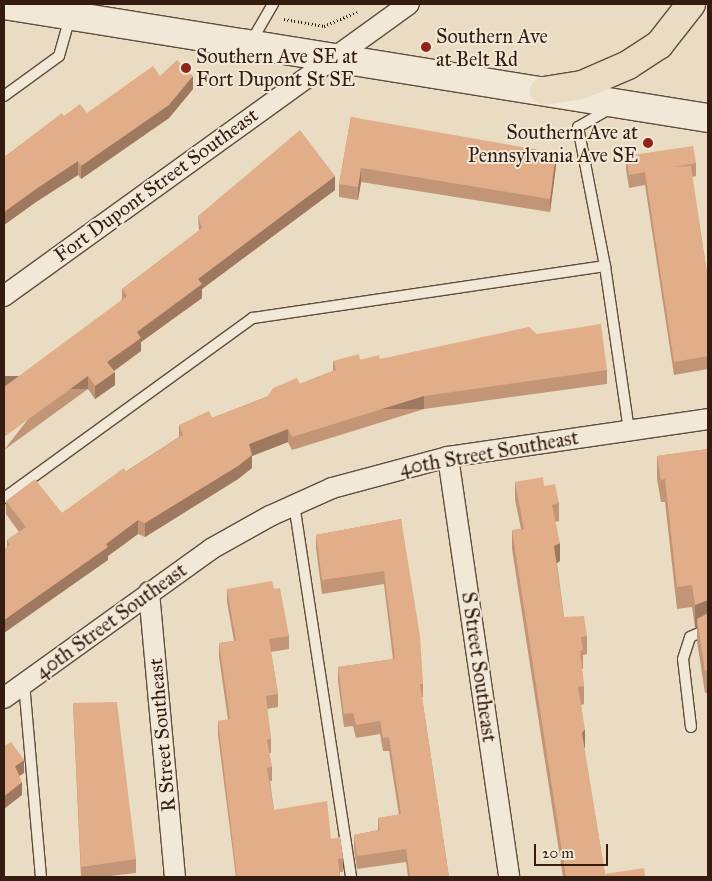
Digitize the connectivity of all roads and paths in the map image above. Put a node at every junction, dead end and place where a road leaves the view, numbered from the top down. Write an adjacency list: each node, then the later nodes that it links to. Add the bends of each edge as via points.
1 (272, 4): 8 (lane)
2 (409, 4): 9 (street, Fort Dupont Street Southeast)
3 (691, 4): 10 (highway, via 659,45 628,65 582,85)
4 (4, 5): 6 (main road)
5 (364, 8): 7 (path, via 324,26)
6 (70, 16): 8 (main road); 11 (lane, via 60,56)
7 (276, 18)
8 (249, 44): 9 (main road)
9 (332, 57): 10 (main road); 15 (street, Fort Dupont Street Southeast)
10 (544, 91): 12 (main road)
11 (4, 96)
12 (616, 105): 13 (main road); 14 (lane, via 578,127)
13 (708, 118)
14 (605, 266): 17 (lane); 19 (lane, via 253,318)
15 (4, 296)
16 (708, 419): 17 (street, 40th Street Southeast)
17 (629, 431): 18 (street, 40th Street Southeast)
18 (448, 457): 20 (street, 40th Street Southeast, via 369,476); 29 (street, S Street Southeast)
19 (4, 498)
20 (294, 504): 21 (street, 40th Street Southeast, via 240,532); 28 (lane)
21 (150, 592): 23 (street, 40th Street Southeast); 27 (street, R Street Southeast)
22 (708, 629): 25 (lane, via 690,637 683,659)
23 (24, 683): 24 (street, 40th Street Southeast); 26 (lane)
24 (4, 698)
25 (691, 727)
26 (41, 877)
27 (175, 877)
28 (351, 877)
29 (509, 877)

